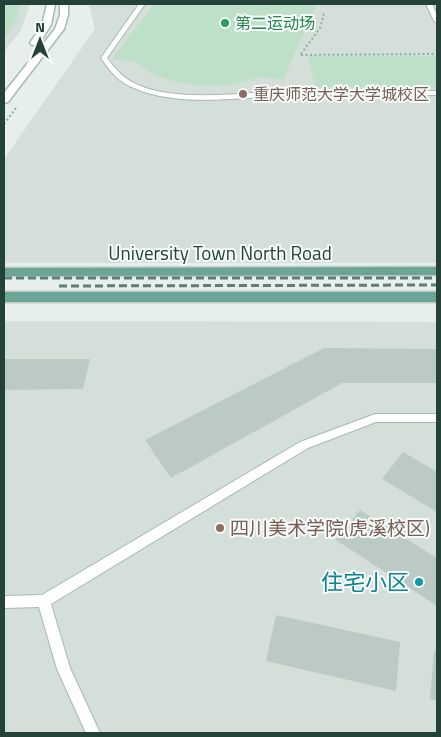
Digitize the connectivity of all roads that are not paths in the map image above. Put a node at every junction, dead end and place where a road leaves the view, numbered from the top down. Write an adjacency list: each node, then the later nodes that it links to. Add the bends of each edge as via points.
1 (51, 4): 6 (street, via 46,28)
2 (64, 4): 8 (street, via 59,29)
3 (142, 4): 7 (lane, via 104,58 109,70 139,88 180,97 234,98 287,93)
4 (429, 4): 5 (lane)
5 (437, 21)
6 (28, 52)
7 (437, 93)
8 (6, 94)
9 (437, 271): 10 (main road, University Town North Road)
10 (4, 272)
11 (4, 297): 12 (main road)
12 (437, 297)
13 (437, 418): 15 (lane, via 374,418 304,445)
14 (4, 602): 15 (lane)
15 (44, 602): 16 (lane, via 64,669)
16 (93, 733)

